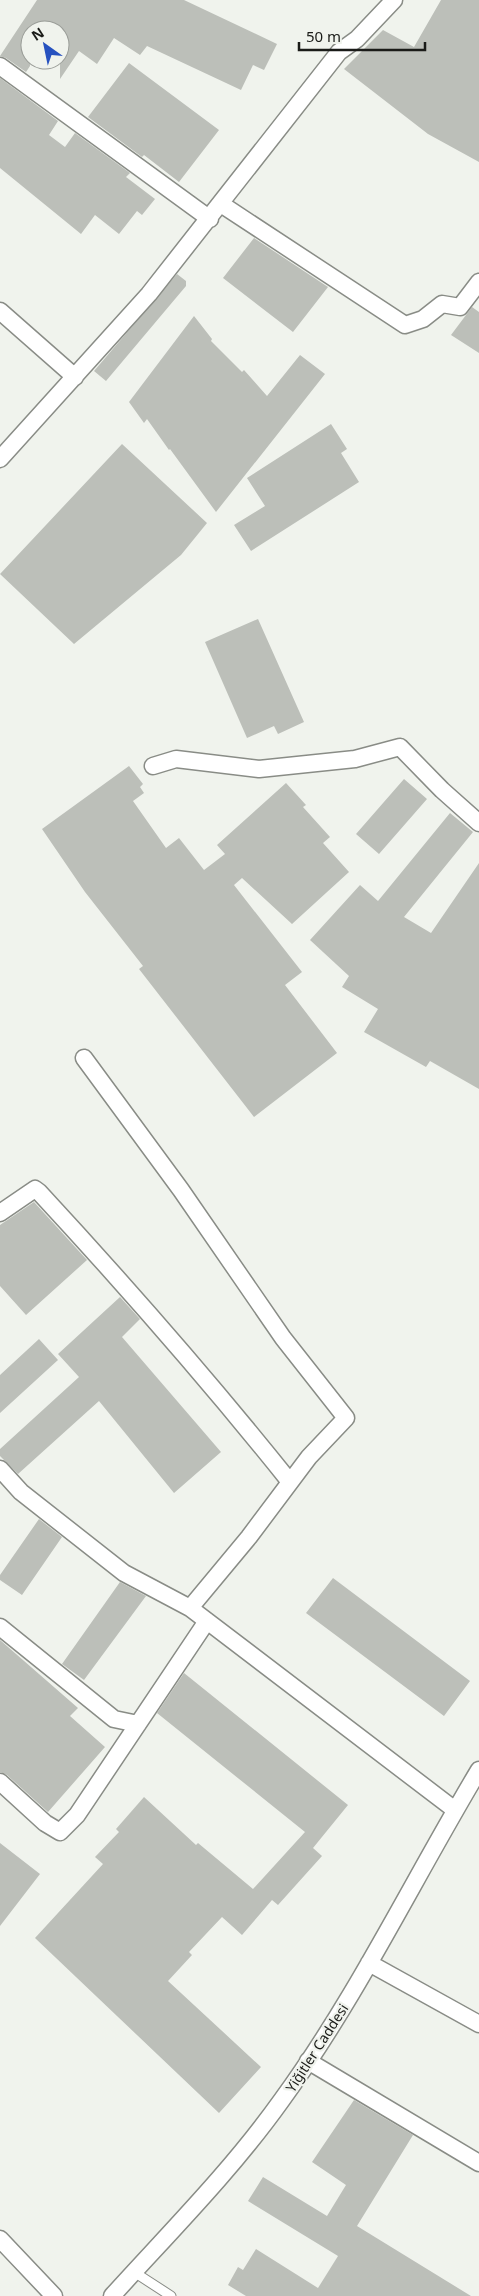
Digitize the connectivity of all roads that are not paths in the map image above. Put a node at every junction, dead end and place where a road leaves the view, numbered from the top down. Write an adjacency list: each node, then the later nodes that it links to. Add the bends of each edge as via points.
1 (394, 0): 3 (street, via 339,52)
2 (0, 66): 4 (street)
3 (222, 204): 4 (street); 5 (street, via 406,325 423,319 442,304 460,307)
4 (210, 218): 7 (street, via 149,294)
5 (479, 282)
6 (0, 311): 7 (street)
7 (75, 377): 8 (street)
8 (0, 459)
9 (153, 766): 10 (street, via 176,759 258,769 356,759 400,747)
10 (479, 823)
11 (84, 1058): 14 (street, via 181,1190 283,1338 346,1418)
12 (0, 1213): 14 (street, via 35,1188 132,1293)
13 (0, 1469): 15 (street, via 21,1492 124,1573)
14 (290, 1482): 15 (street)
15 (190, 1608): 16 (street)
16 (207, 1621): 18 (street); 22 (street)
17 (0, 1627): 18 (street, via 114,1719)
18 (138, 1724): 20 (street, via 77,1815 60,1832 45,1823)
19 (479, 1770): 21 (street, Yiğitler Caddesi)
20 (0, 1782)
21 (472, 1795): 22 (street, Yiğitler Caddesi)
22 (455, 1810): 23 (street, Yiğitler Caddesi)
23 (369, 1963): 24 (street); 25 (street, Yiğitler Caddesi)
24 (479, 2024)
25 (308, 2061): 26 (street); 28 (street, Yiğitler Caddesi, via 281,2102 211,2189)
26 (479, 2163)
27 (0, 2240): 29 (street)
28 (134, 2272): 30 (street, Yiğitler Caddesi); 31 (lane)
29 (54, 2296)
30 (112, 2296)
31 (171, 2296)

